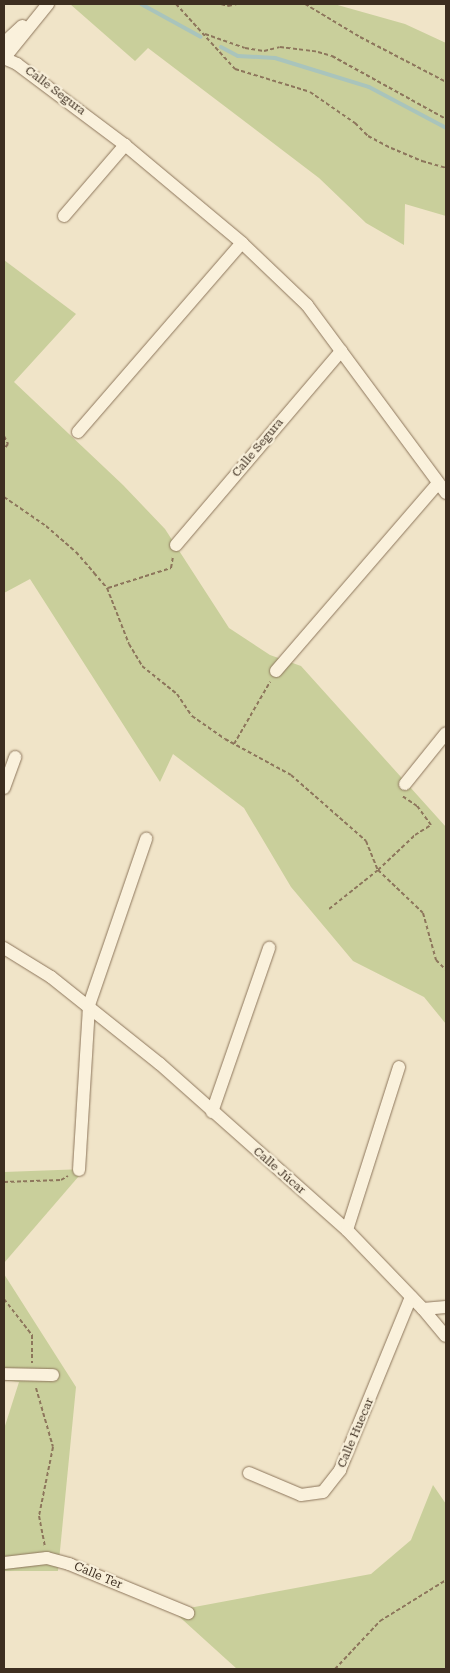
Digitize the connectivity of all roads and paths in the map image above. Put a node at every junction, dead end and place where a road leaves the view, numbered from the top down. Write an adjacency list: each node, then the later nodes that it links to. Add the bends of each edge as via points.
1 (47, 4): 7 (street)
2 (176, 4): 6 (path)
3 (221, 4): 4 (path)
4 (237, 4)
5 (305, 4): 8 (path, via 352,33)
6 (203, 34): 9 (path, via 245,48 264,51 280,47 332,56); 11 (path, via 235,68 310,92 368,136 390,148)
7 (5, 55): 10 (street, Calle Segura)
8 (446, 82)
9 (446, 119)
10 (125, 145): 12 (street); 13 (street, Calle Segura)
11 (446, 168)
12 (64, 216)
13 (242, 243): 14 (street, Calle Segura, via 308,306); 15 (street)
14 (341, 351): 18 (street, Calle Segura); 20 (street, Calle Segura)
15 (78, 432)
16 (4, 436): 17 (path, via 8,444)
17 (4, 450)
18 (442, 488): 22 (street, Calle Segura)
19 (4, 498): 21 (path, via 25,510 76,552)
20 (176, 545): 21 (path, via 171,568)
21 (107, 588): 24 (path, via 129,644 142,666 177,694 192,716)
22 (276, 672): 24 (path)
23 (446, 733): 27 (street)
24 (234, 744): 29 (path, via 291,776 358,834 366,841)
25 (15, 756): 26 (street)
26 (4, 788)
27 (403, 790): 29 (path, via 431,825 415,835)
28 (146, 839): 34 (street)
29 (378, 870): 30 (path); 33 (path, via 423,913 436,960)
30 (329, 909)
31 (4, 948): 34 (street, Calle Júcar)
32 (269, 948): 36 (street)
33 (446, 970)
34 (88, 1005): 36 (street, Calle Júcar); 37 (street)
35 (398, 1067): 39 (street)
36 (212, 1112): 39 (street, Calle Júcar)
37 (79, 1170): 38 (path, via 61,1180)
38 (4, 1182)
39 (347, 1230): 40 (street, Calle Júcar)
40 (411, 1297): 43 (street, Calle Júcar); 48 (street, Calle Huecar, via 340,1470 323,1492 301,1495)
41 (4, 1299): 46 (path, via 32,1335)
42 (446, 1307): 43 (street)
43 (423, 1309): 44 (street, Calle Júcar)
44 (446, 1336)
45 (4, 1374): 46 (street)
46 (32, 1374): 47 (street); 49 (path, via 53,1447 38,1516)
47 (53, 1375)
48 (249, 1473)
49 (48, 1558): 50 (street, Calle Ter); 52 (street, Calle Ter)
50 (4, 1563)
51 (446, 1580): 53 (path, via 380,1622)
52 (188, 1613)
53 (335, 1669)

